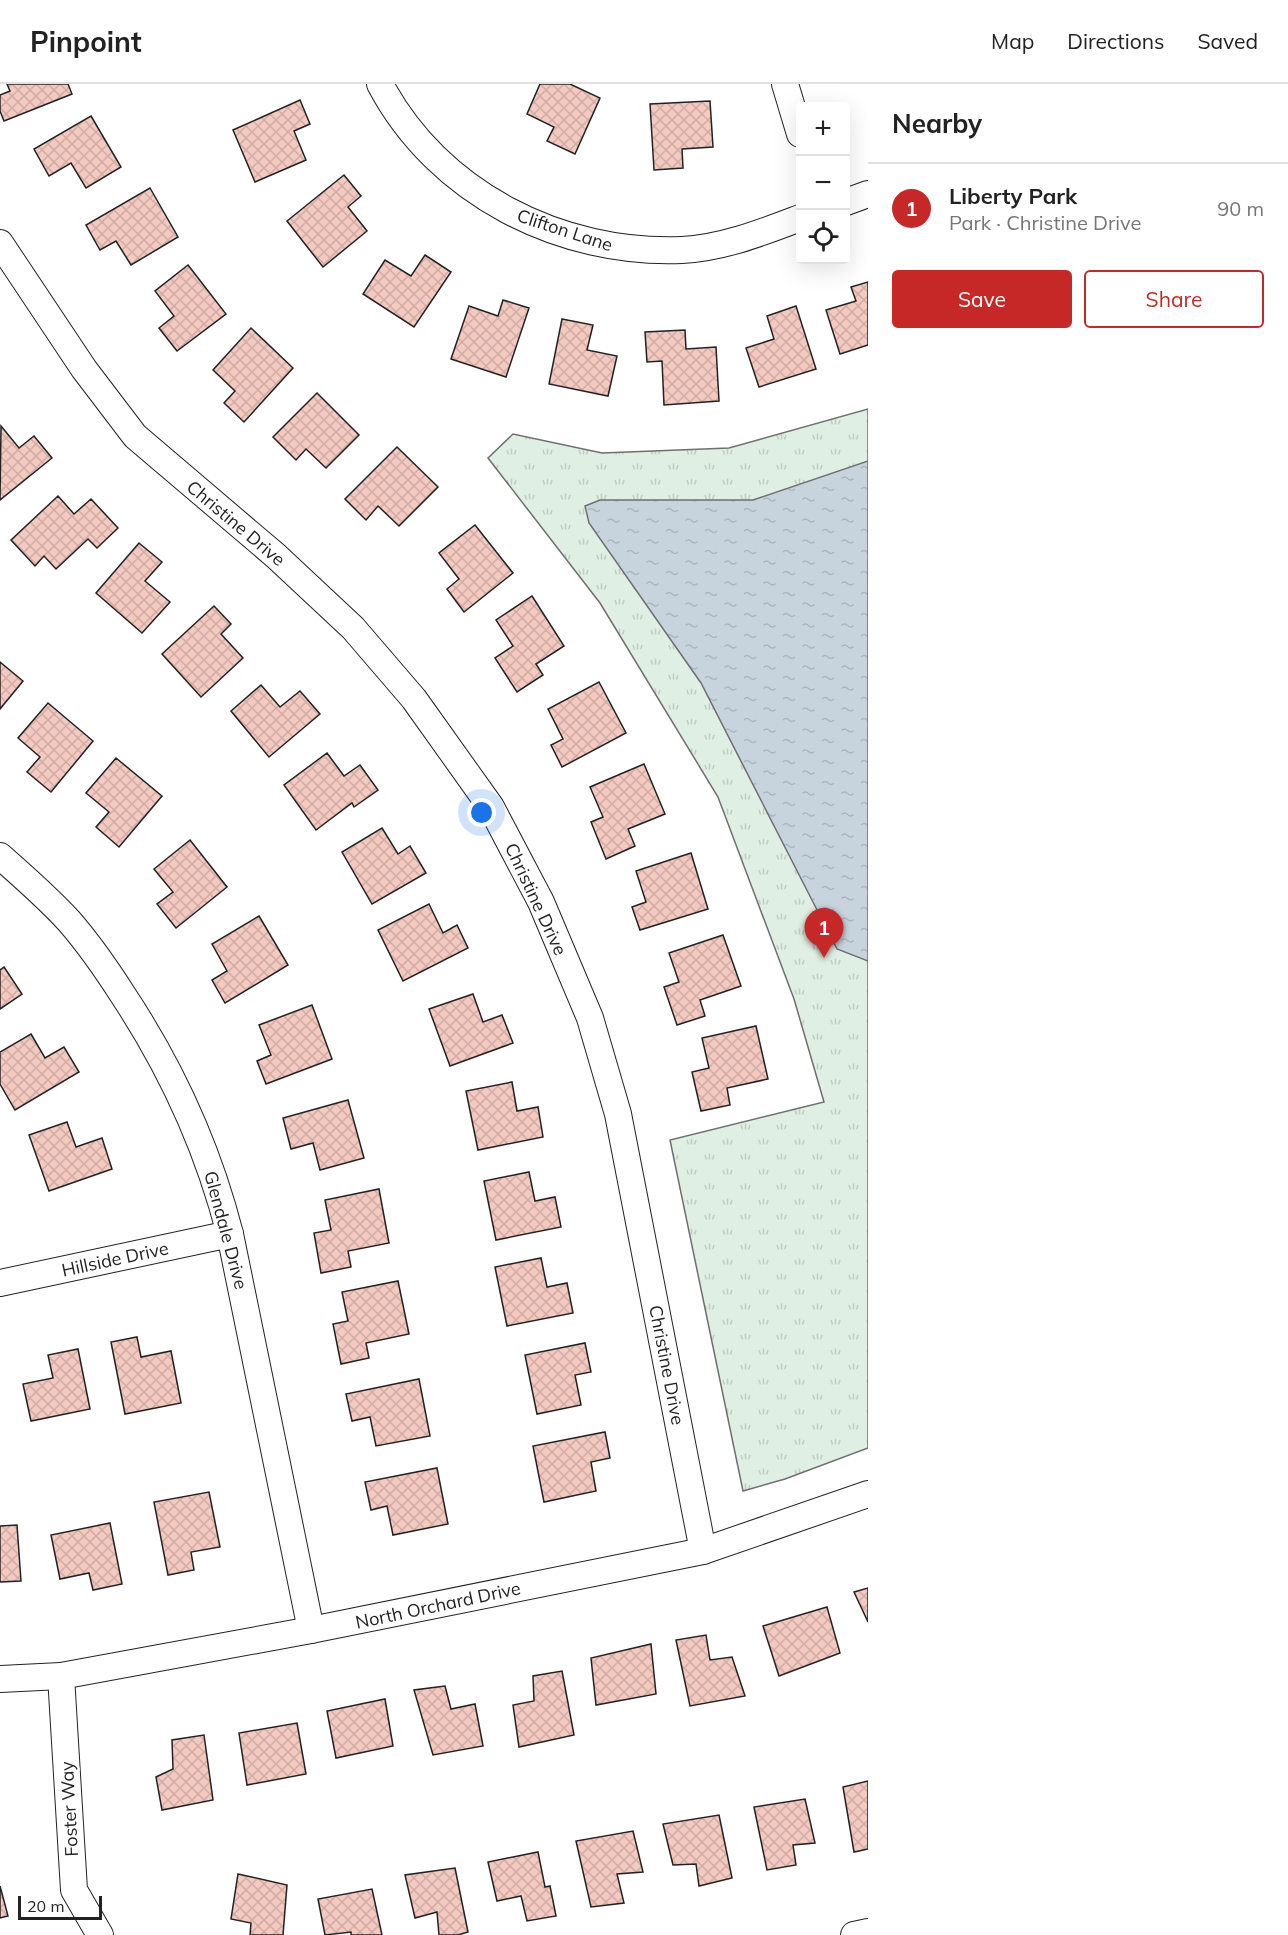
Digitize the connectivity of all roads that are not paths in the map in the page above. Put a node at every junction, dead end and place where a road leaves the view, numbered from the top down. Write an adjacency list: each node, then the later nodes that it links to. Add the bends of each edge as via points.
1 (380, 84): 6 (street, Clifton Lane, via 414,134 469,188 518,217 582,239 620,248 684,250 757,234)
2 (785, 84): 3 (street)
3 (796, 118)
4 (868, 194): 5 (street)
5 (850, 201)
6 (796, 220)
7 (0, 243): 12 (street, Christine Drive, via 84,369 135,435 353,628 414,699 491,807 541,903 585,1007 615,1103)
8 (0, 856): 9 (street, Glendale Drive, via 70,922 138,1017 184,1102 220,1196)
9 (230, 1234): 10 (street, Hillside Drive); 13 (street, Glendale Drive)
10 (0, 1283)
11 (868, 1494): 12 (street, North Orchard Drive)
12 (703, 1551): 13 (street, North Orchard Drive)
13 (311, 1630): 14 (street, North Orchard Drive)
14 (61, 1676): 15 (street, North Orchard Drive); 17 (street, Foster Way, via 74,1890)
15 (0, 1679)
16 (868, 1932): 18 (street)
17 (100, 1935)
18 (854, 1935)

